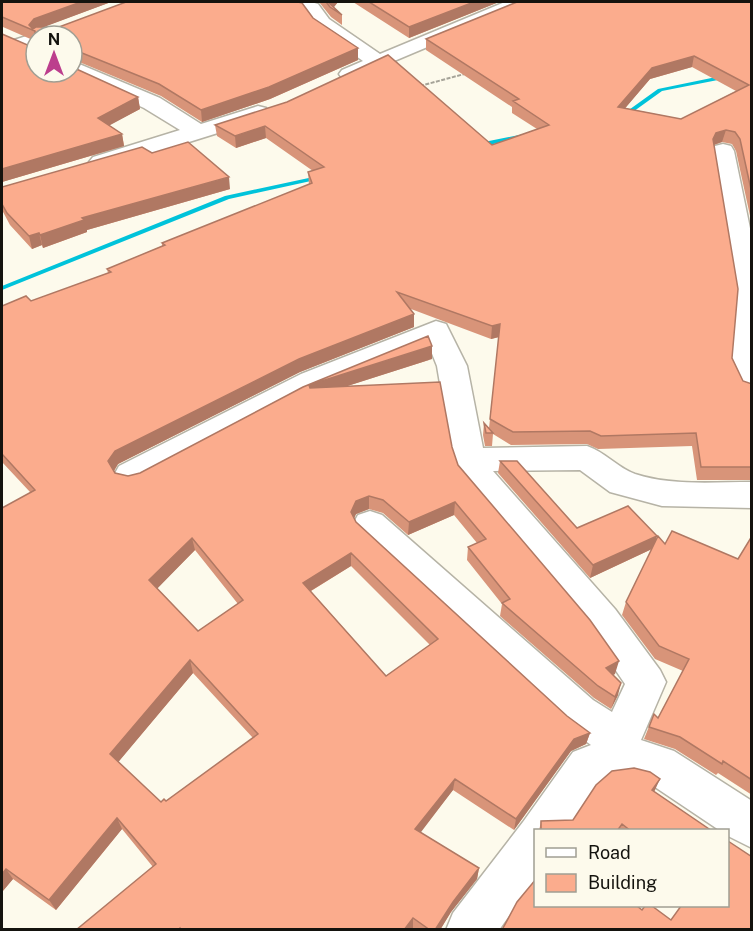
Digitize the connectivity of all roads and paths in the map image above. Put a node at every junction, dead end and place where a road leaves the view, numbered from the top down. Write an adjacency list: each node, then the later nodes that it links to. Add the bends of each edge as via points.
1 (297, 2): 5 (street, via 311,8 322,23)
2 (519, 2): 5 (street)
3 (2, 35): 4 (street)
4 (24, 42)
5 (377, 61): 6 (path, via 415,88); 8 (street)
6 (474, 70)
7 (84, 72): 10 (street, via 152,103)
8 (328, 84)
9 (279, 106): 10 (street)
10 (199, 132): 12 (street)
11 (723, 151): 13 (street)
12 (80, 168)
13 (750, 292): 14 (street, via 745,371)
14 (752, 386)
15 (469, 460): 16 (street, via 452,366 436,330 418,342 340,368 259,406); 17 (street, via 587,458 622,483 662,493); 19 (street, via 471,468 602,620 646,682)
16 (131, 475)
17 (752, 495)
18 (370, 524): 19 (street)
19 (617, 748): 20 (street, via 659,765); 21 (street, via 588,766)
20 (752, 827)
21 (543, 829)
22 (534, 842): 23 (street)
23 (470, 930)

